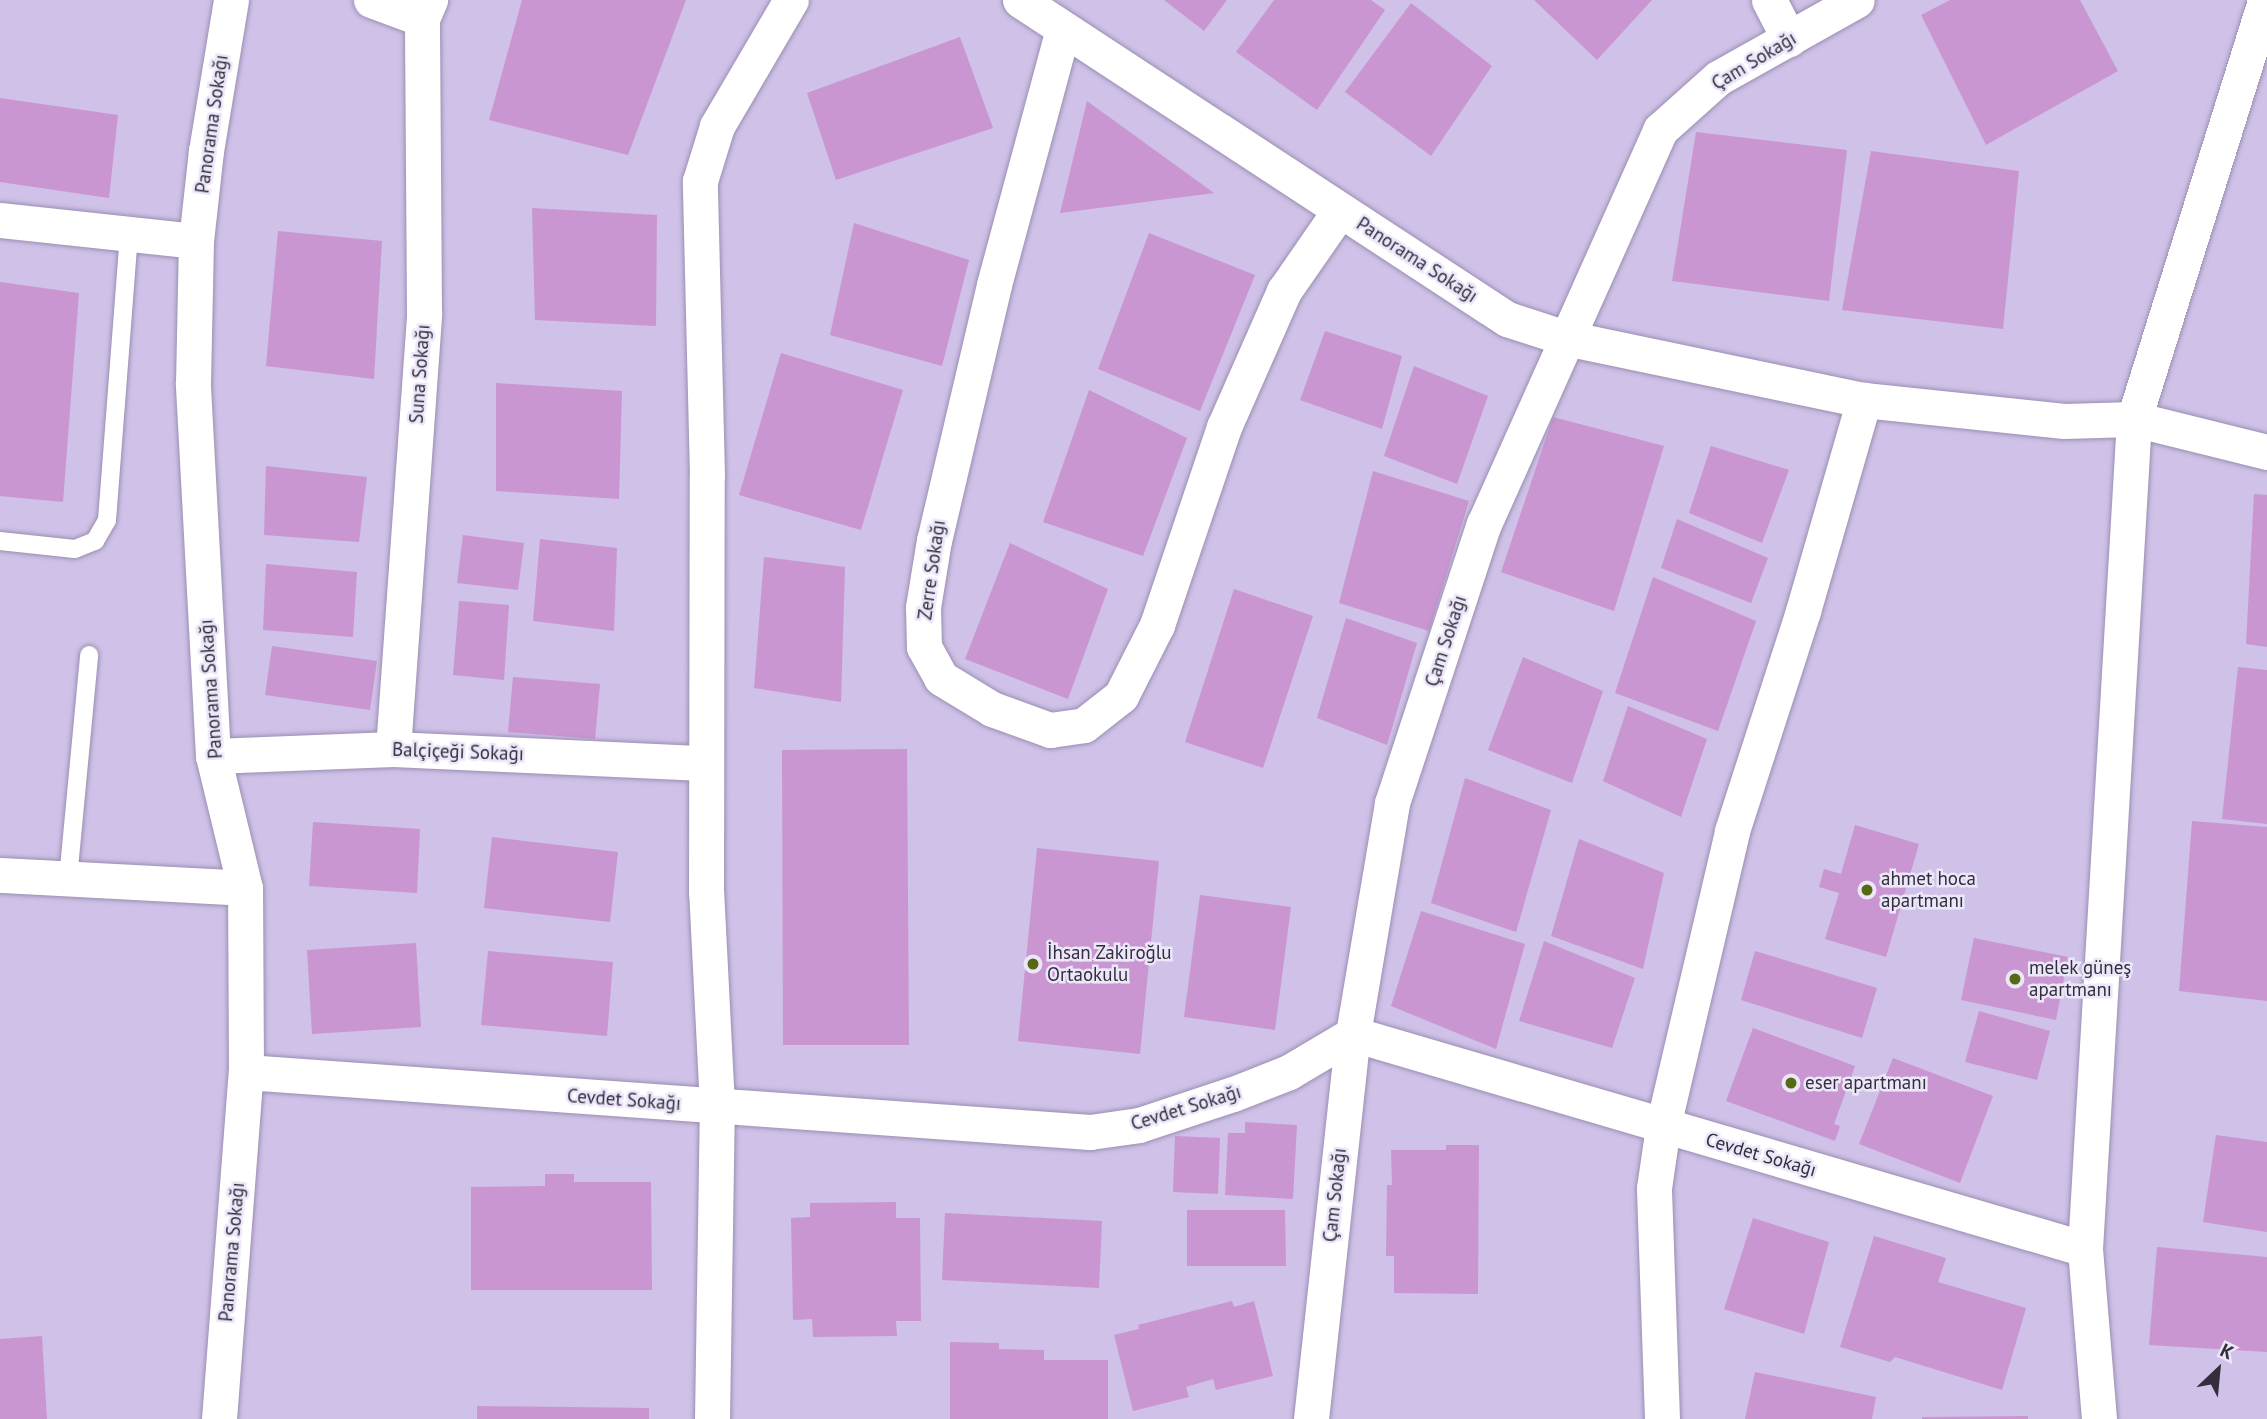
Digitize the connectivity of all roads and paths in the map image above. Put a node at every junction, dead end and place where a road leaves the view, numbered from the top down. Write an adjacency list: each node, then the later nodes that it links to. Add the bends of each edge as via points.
1 (231, 0): 14 (street, Panorama Sokağı)
2 (371, 0): 8 (street)
3 (791, 0): 23 (street, via 717,126 700,181 707,476)
4 (1020, 0): 9 (street, Panorama Sokağı)
5 (1769, 0): 10 (street)
6 (1857, 0): 10 (street, Çam Sokağı)
7 (2262, 3): 17 (street)
8 (426, 10): 21 (street, Suna Sokağı, via 424,313)
9 (1063, 29): 11 (street, Panorama Sokağı); 11 (street, Zerre Sokağı, via 934,540 923,607 924,647 941,678 992,709 1050,730 1084,725 1121,696 1157,625 1224,427 1284,291)
10 (1790, 39): 15 (street, Çam Sokağı, via 1718,78 1660,130)
11 (1340, 210): 15 (street, Panorama Sokağı, via 1507,319)
12 (0, 220): 13 (street)
13 (129, 234): 14 (street); 19 (lane, via 107,520 95,541 75,550)
14 (196, 241): 22 (street, Panorama Sokağı, via 193,383)
15 (1566, 338): 16 (street, Panorama Sokağı); 27 (street, Çam Sokağı, via 1484,524 1392,803)
16 (1864, 400): 17 (street, Panorama Sokağı, via 2064,421); 30 (street, via 1732,831)
17 (2134, 419): 18 (street, Panorama Sokağı); 31 (street)
18 (2267, 452)
19 (0, 541)
20 (89, 655): 25 (lane)
21 (393, 748): 22 (street, Balçiçeği Sokağı); 23 (street, Balçiçeği Sokağı)
22 (213, 756): 26 (street, Panorama Sokağı)
23 (704, 763): 29 (street)
24 (0, 875): 25 (street)
25 (68, 879): 26 (street)
26 (245, 888): 28 (street, Panorama Sokağı)
27 (1353, 1034): 29 (street, Cevdet Sokağı, via 1289,1072 1233,1094 1139,1125 1090,1132); 30 (street, Cevdet Sokağı); 34 (street, Çam Sokağı)
28 (246, 1072): 29 (street, Cevdet Sokağı); 32 (street, Panorama Sokağı)
29 (717, 1106): 33 (street)
30 (1663, 1126): 31 (street, Cevdet Sokağı); 35 (street, via 1654,1188)
31 (2085, 1249): 36 (street)
32 (219, 1419)
33 (712, 1419)
34 (1311, 1419)
35 (1662, 1419)
36 (2099, 1419)

